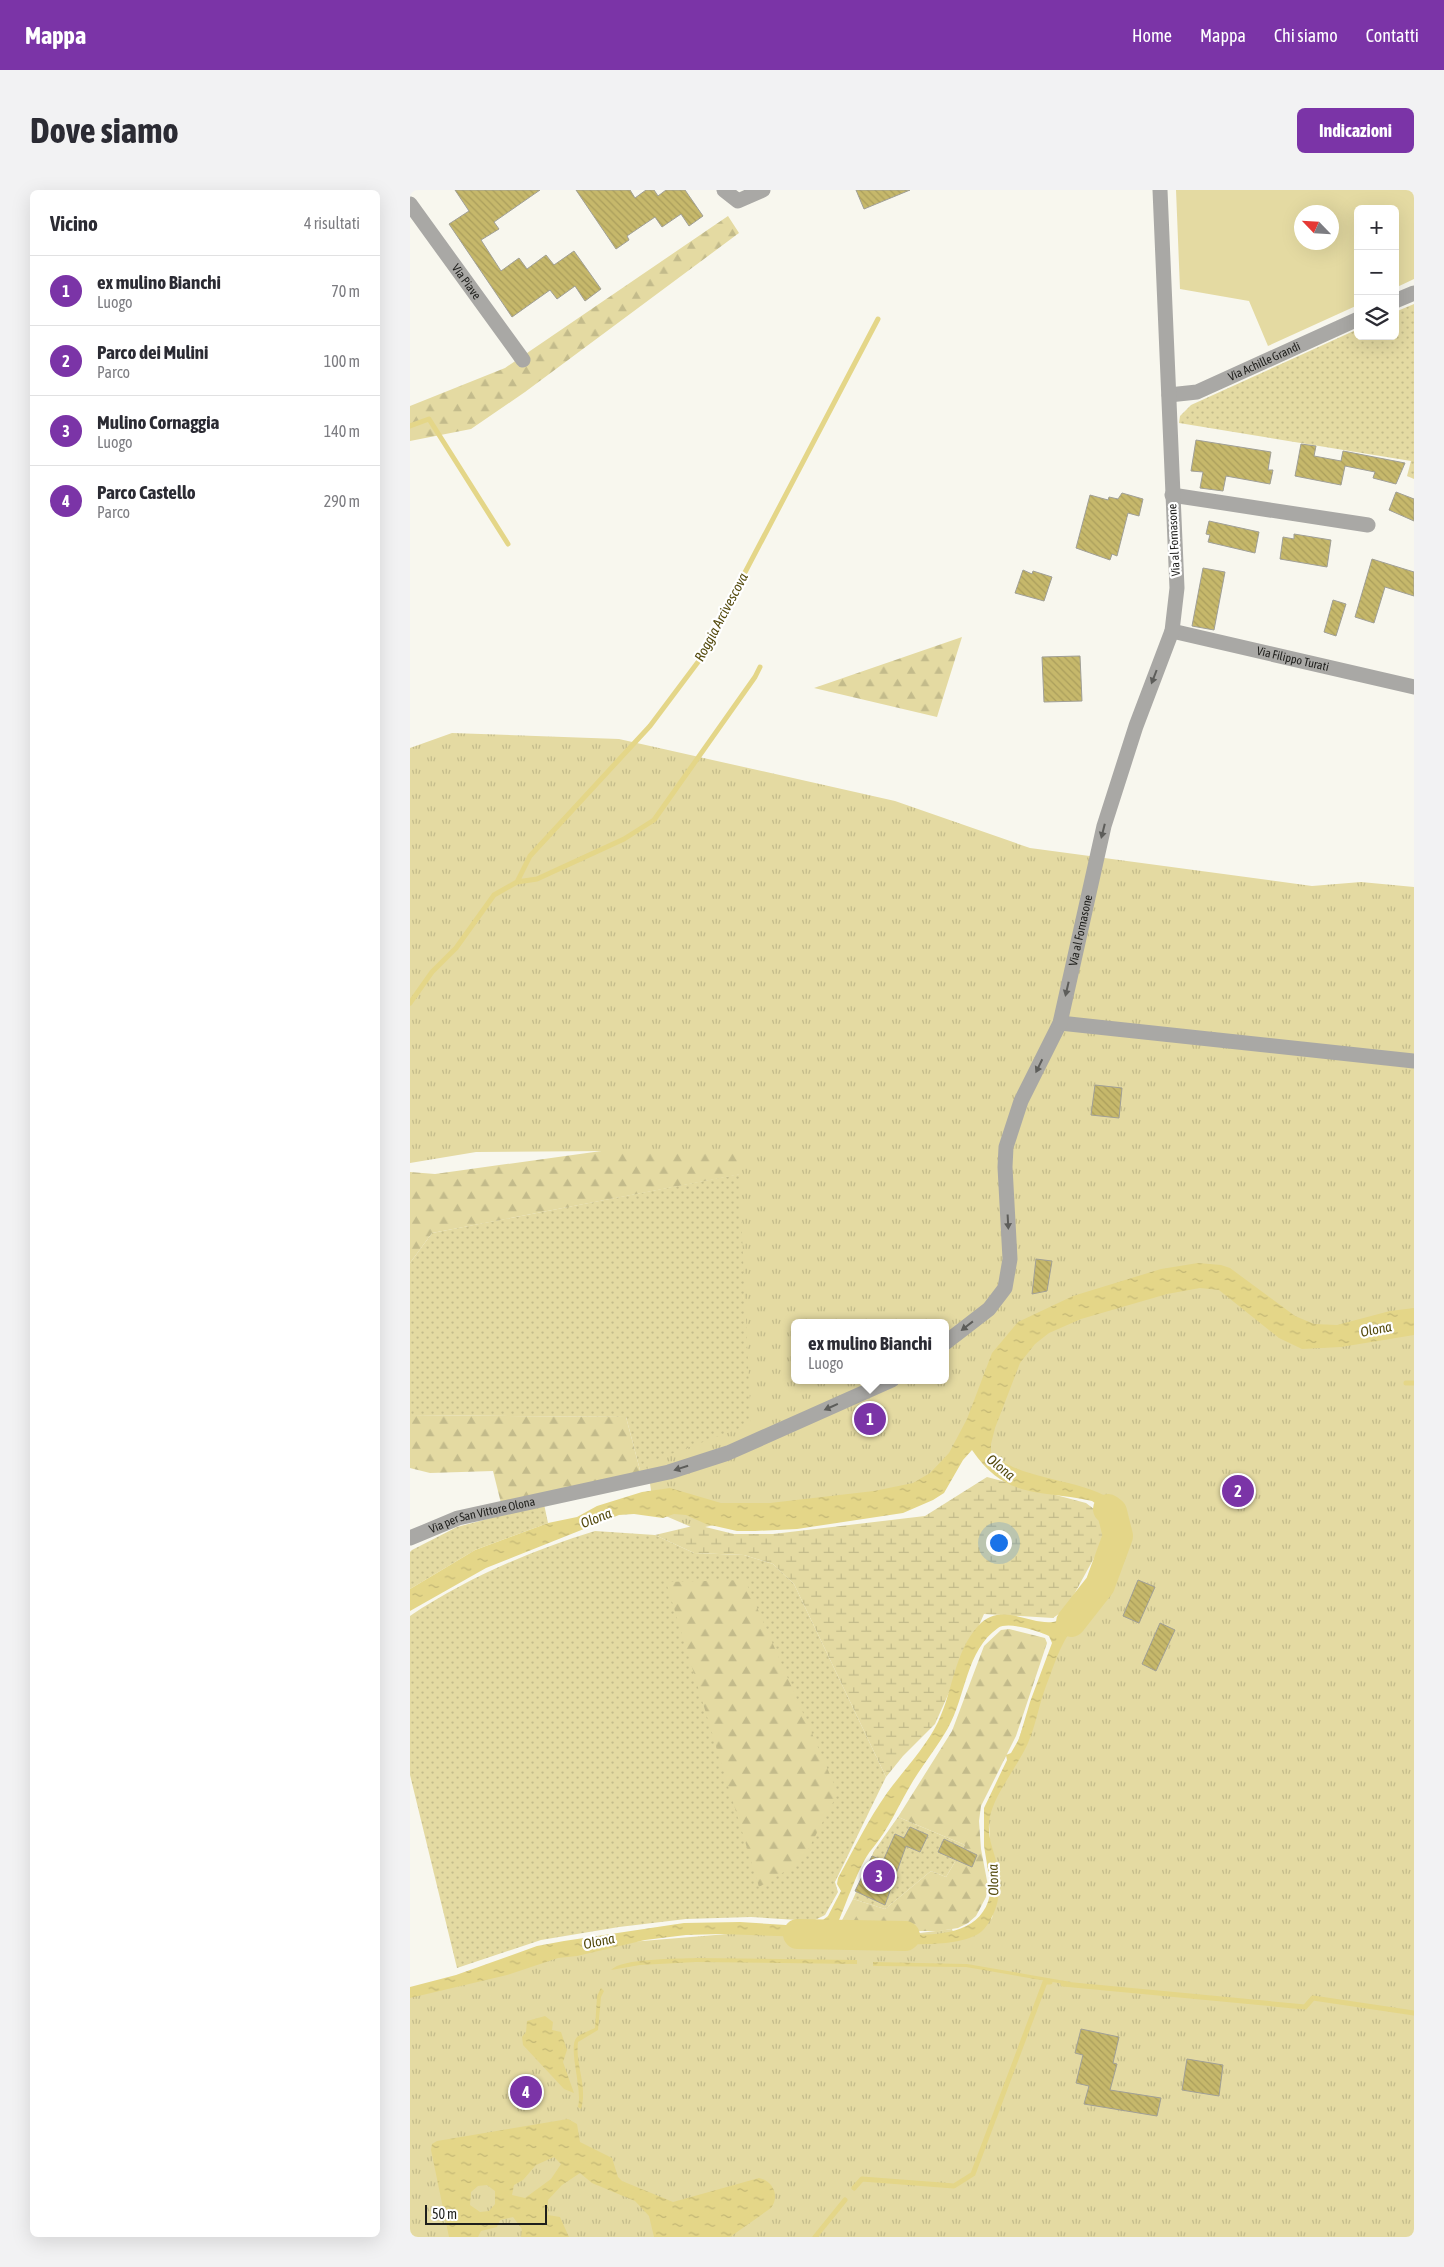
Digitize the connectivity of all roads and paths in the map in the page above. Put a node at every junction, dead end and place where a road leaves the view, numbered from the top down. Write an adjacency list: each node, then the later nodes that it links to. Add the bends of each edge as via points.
1 (724, 190): 2 (street, via 738,200)
2 (763, 190)
3 (1160, 190): 9 (street, Via al Fornasone)
4 (410, 204): 8 (street, Via Piave)
5 (1414, 293): 6 (street)
6 (1399, 299)
7 (1354, 320): 9 (street, Via Achille Grandi, via 1197,392)
8 (523, 360)
9 (1169, 395): 10 (street, Via al Fornasone)
10 (1172, 495): 11 (street, Via al Fornasone); 12 (street, Via al Fornasone, via 1177,588)
11 (1368, 525)
12 (1172, 631): 13 (street, Via Filippo Turati); 14 (street, Via al Fornasone, one-way to 14, via 1136,726 1104,826)
13 (1414, 687)
14 (1060, 1023): 15 (street); 16 (street, Via al Fornasone, one-way to 16, via 1022,1101 1006,1147 1010,1259 1005,1288 989,1309)
15 (1414, 1061)
16 (949, 1340)
17 (883, 1384): 18 (street, Via per San Vittore Olona, one-way to 18, via 728,1453 669,1472 458,1518)
18 (410, 1538)

